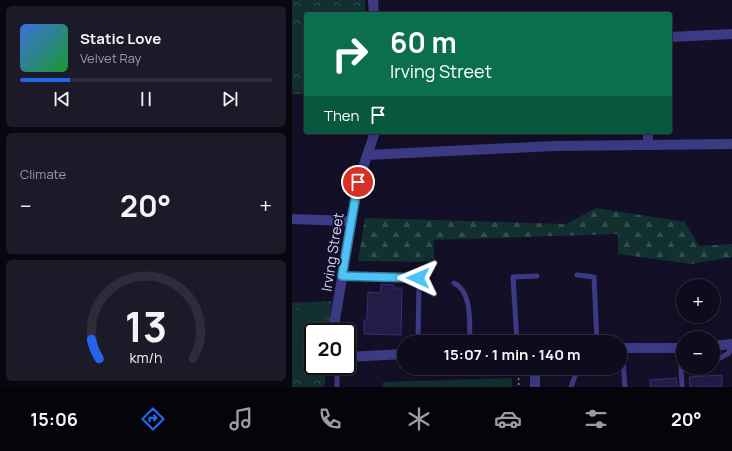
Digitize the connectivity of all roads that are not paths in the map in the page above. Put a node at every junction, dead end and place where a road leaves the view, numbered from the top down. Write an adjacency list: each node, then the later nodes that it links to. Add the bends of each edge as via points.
1 (373, 0): 2 (street)
2 (374, 12)
3 (732, 34): 4 (street)
4 (672, 37)
5 (374, 134): 9 (street, Irving Street)
6 (648, 134): 7 (street)
7 (648, 144): 8 (street); 9 (street)
8 (732, 144)
9 (367, 155): 11 (street, Irving Street, via 358,182)
10 (292, 219): 11 (street)
11 (351, 221): 12 (street, Irving Street)
12 (342, 276): 16 (street, Irving Street); 17 (lane, via 418,278)
13 (536, 276): 19 (lane, via 513,278)
14 (577, 276): 20 (lane, via 594,277)
15 (454, 283): 18 (lane, via 466,294)
16 (334, 323)
17 (418, 335)
18 (469, 335)
19 (517, 335)
20 (596, 335)
21 (732, 344): 22 (street); 27 (lane, via 729,353)
22 (720, 345)
23 (627, 348): 24 (street)
24 (676, 348)
25 (397, 354): 26 (street)
26 (356, 356)
27 (720, 358)
28 (337, 375): 33 (lane)
29 (535, 375): 34 (street)
30 (575, 375): 35 (lane)
31 (623, 375): 36 (lane)
32 (682, 375): 37 (lane)
33 (337, 387)
34 (535, 387)
35 (571, 387)
36 (624, 387)
37 (682, 387)

